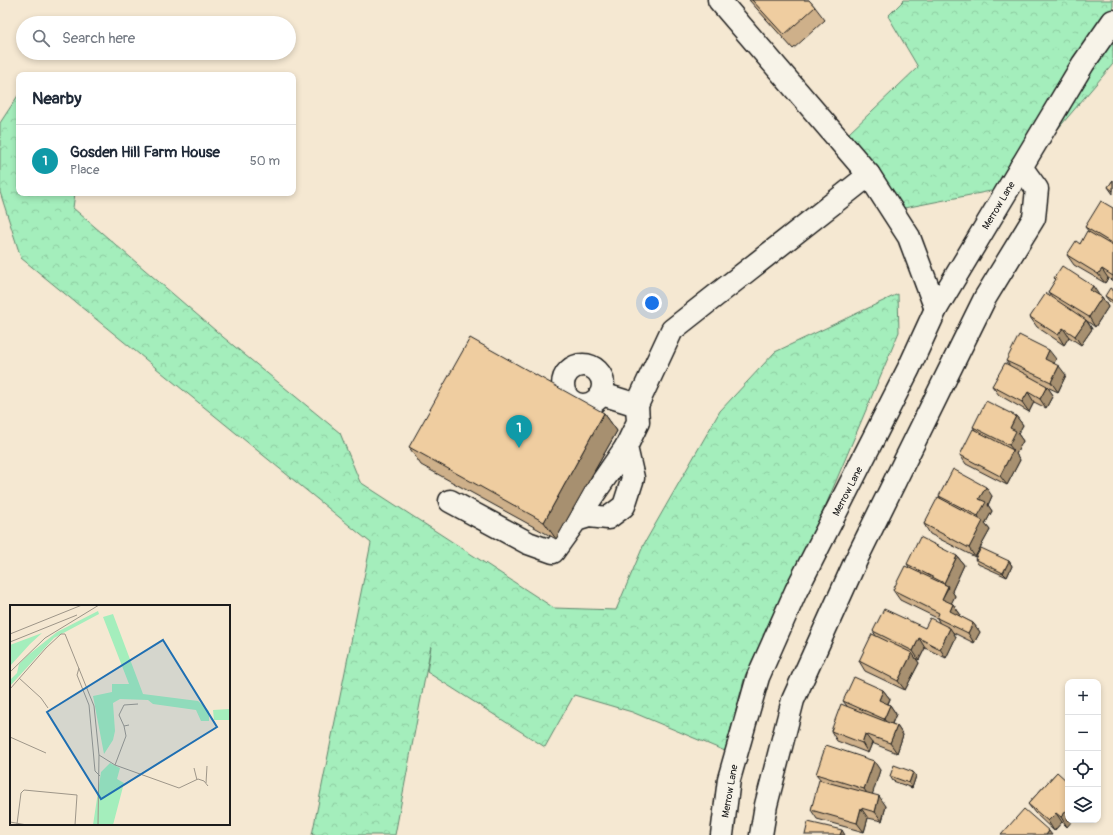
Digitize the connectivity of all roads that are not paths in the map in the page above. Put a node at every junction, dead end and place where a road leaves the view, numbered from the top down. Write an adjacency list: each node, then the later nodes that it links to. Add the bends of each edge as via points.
1 (719, 0): 4 (street)
2 (1113, 21): 3 (street, Merrow Lane, via 1083,64)
3 (1021, 166): 5 (street, Merrow Lane); 12 (street, Merrow Lane, via 1037,189 1034,218 985,298 858,558 793,700 766,805)
4 (869, 175): 5 (street, via 909,237); 7 (street, via 672,330)
5 (936, 309): 11 (street, Merrow Lane, via 909,368 796,591 758,677 730,779)
6 (602, 394): 7 (street)
7 (637, 405): 8 (street, via 638,422)
8 (626, 447): 10 (street); 10 (street, via 633,478 624,506 608,518 589,516)
9 (450, 501): 10 (street, via 528,543 553,552)
10 (576, 520)
11 (722, 835)
12 (761, 835)

